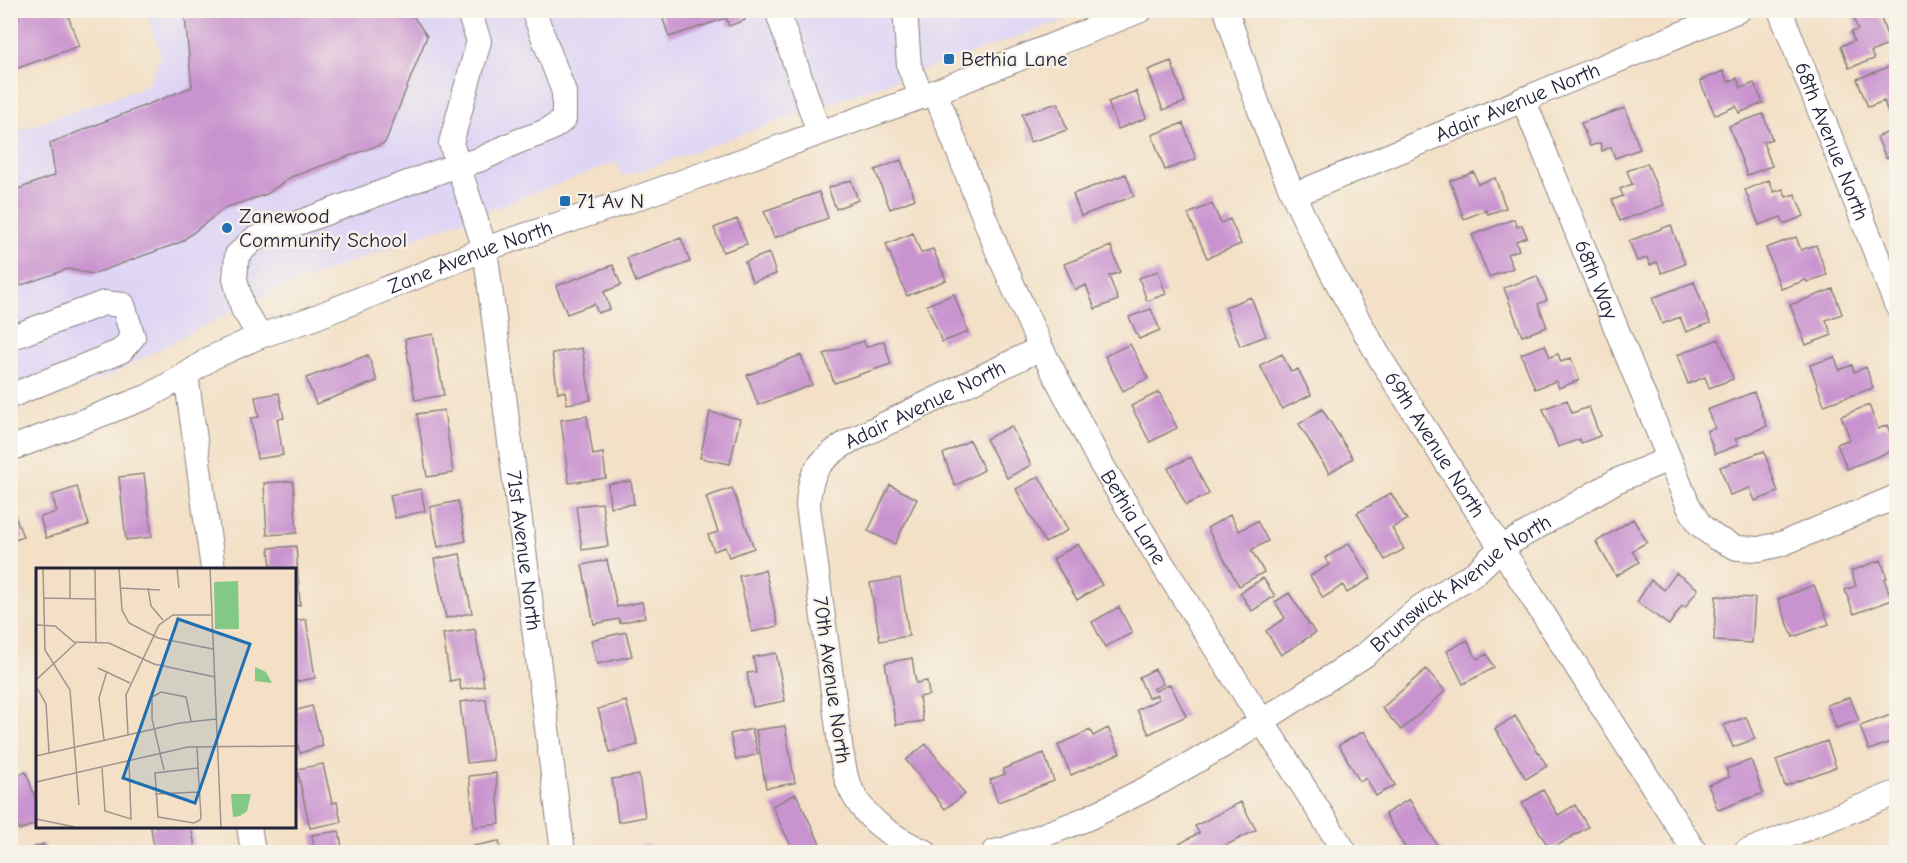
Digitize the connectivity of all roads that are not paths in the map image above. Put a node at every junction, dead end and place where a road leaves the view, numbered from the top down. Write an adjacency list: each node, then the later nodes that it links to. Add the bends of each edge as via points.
1 (468, 10): 12 (street, 71st Avenue North, via 479,41 451,143)
2 (533, 10): 12 (street, via 564,92 564,119 554,129 476,162)
3 (777, 10): 11 (street)
4 (904, 10): 9 (street, Bethia Lane, via 909,66)
5 (1141, 10): 9 (street, Zane Avenue North)
6 (1226, 10): 13 (street, 69th Avenue North)
7 (1739, 10): 10 (street, Adair Avenue North)
8 (1780, 10): 15 (street, 68th Avenue North)
9 (928, 94): 11 (street, Zane Avenue North); 18 (street, Bethia Lane)
10 (1523, 99): 13 (street, Adair Avenue North); 22 (street, 68th Way)
11 (819, 133): 14 (street, Zane Avenue North)
12 (457, 165): 14 (street, 71st Avenue North); 16 (street, via 254,239 237,255 235,279 243,309)
13 (1294, 195): 25 (street, 69th Avenue North, via 1341,291 1383,363)
14 (485, 249): 16 (street, Zane Avenue North); 32 (street, 71st Avenue North)
15 (1896, 304)
16 (260, 336): 19 (street, Zane Avenue North, via 211,358)
17 (10, 338): 20 (street, via 104,303 123,305 133,337 121,351)
18 (1041, 348): 23 (street, Adair Avenue North, via 846,443 828,454); 27 (street, Bethia Lane, via 1100,462)
19 (186, 375): 21 (street, Zane Avenue North, via 147,397); 26 (street)
20 (10, 396)
21 (10, 449)
22 (1669, 459): 24 (street, via 1700,525 1737,548 1781,544); 25 (street, Brunswick Avenue North, via 1616,480)
23 (814, 471): 33 (street, 70th Avenue North, via 808,506 847,779 860,805 879,826)
24 (1896, 497)
25 (1501, 548): 27 (street, Brunswick Avenue North, via 1476,572 1419,608 1365,655); 35 (street, 69th Avenue North)
26 (213, 568)
27 (1262, 722): 30 (street, Brunswick Avenue North, via 1164,780 1086,819); 34 (street, Bethia Lane)
28 (1896, 793): 36 (street)
29 (249, 827): 31 (street)
30 (999, 851)
31 (253, 852)
32 (563, 852)
33 (925, 852)
34 (1345, 852)
35 (1695, 852)
36 (1746, 852)

